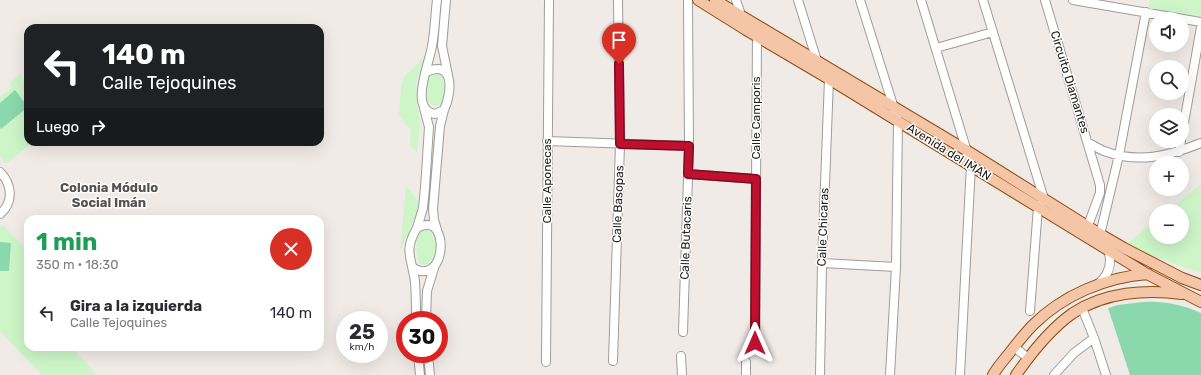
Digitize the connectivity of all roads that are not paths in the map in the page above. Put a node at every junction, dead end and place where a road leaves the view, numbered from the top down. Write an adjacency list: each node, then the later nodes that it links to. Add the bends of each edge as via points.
1 (437, 0): 24 (street, via 432,47)
2 (446, 0): 26 (street, via 442,46)
3 (549, 0): 32 (street, Calle Aponecas)
4 (618, 0): 35 (street, Calle Basopas)
5 (688, 0): 36 (street, Calle Butacaris)
6 (698, 0): 19 (main road, Avenida del IMAN)
7 (715, 0): 16 (main road, Avenida del IMAN)
8 (736, 0): 16 (street)
9 (798, 0): 23 (street)
10 (860, 0): 28 (street)
11 (921, 0): 22 (street)
12 (983, 0): 20 (street)
13 (1045, 0): 33 (street, Circuito Diamantes)
14 (1073, 0): 15 (street)
15 (1146, 12): 17 (street); 40 (street)
16 (741, 16): 19 (street); 21 (main road, Avenida del IMAN)
17 (1201, 22)
18 (1201, 27): 29 (street)
19 (746, 30): 21 (main road, Avenida del IMAN)
20 (993, 32): 22 (street); 47 (street)
21 (759, 33): 23 (main road, Avenida del IMAN); 44 (street, Calle Camporis)
22 (936, 48): 38 (street)
23 (815, 66): 25 (main road, Avenida del IMAN)
24 (426, 72): 26 (street, via 438,68); 27 (street, via 421,96)
25 (831, 75): 28 (main road, Avenida del IMAN); 31 (main road, Avenida del IMAN); 54 (street, Calle Chicaras)
26 (448, 76): 30 (street, via 449,92)
27 (424, 107): 30 (street, via 428,112 435,114); 49 (street, via 429,127 425,188)
28 (894, 107): 31 (street); 38 (main road, Avenida del IMAN)
29 (1187, 108)
30 (444, 110): 50 (street, via 440,126 432,210)
31 (898, 121): 41 (main road, Avenida del IMAN); 55 (street)
32 (547, 141): 35 (street); 75 (street, Calle Aponecas)
33 (1088, 143): 40 (street, Circuito Diamantes); 45 (street)
34 (1201, 143): 39 (street, Circuito Diamantes)
35 (620, 144): 36 (street); 74 (street, Calle Basopas)
36 (689, 146): 43 (street, Calle Butacaris)
37 (1180, 148): 39 (street)
38 (966, 150): 41 (street); 47 (main road, Avenida del IMAN)
39 (1179, 152): 40 (street, Circuito Diamantes, via 1151,157)
40 (1119, 155): 46 (street)
41 (971, 166): 47 (main road, Avenida del IMAN); 86 (street)
42 (0, 172): 48 (street, via 8,181 10,198)
43 (688, 174): 44 (street); 68 (street, Calle Butacaris)
44 (756, 179): 70 (street, Calle Camporis)
45 (1100, 192): 46 (street); 51 (street)
46 (1109, 195): 52 (street)
47 (1041, 203): 51 (main road, Avenida del IMAN); 67 (street)
48 (0, 214)
49 (417, 228): 50 (street, via 428,224); 56 (street, via 411,237 409,247)
50 (437, 230): 57 (street, via 440,250)
51 (1086, 231): 52 (main road, Avenida del IMAN)
52 (1099, 239): 53 (main road, Avenida del IMAN); 59 (main road, Avenida del IMAN, via 1124,248)
53 (1108, 250): 58 (main road, Avenida del IMAN); 61 (street, via 1108,272)
54 (822, 263): 55 (street); 84 (street, Calle Chicaras)
55 (896, 267): 85 (street)
56 (413, 268): 57 (street, via 422,271); 65 (street)
57 (434, 268): 66 (street, via 427,291)
58 (1147, 274): 59 (main road); 61 (main road); 62 (main road, Avenida del IMAN)
59 (1182, 278): 60 (main road, Avenida del IMAN)
60 (1201, 285)
61 (1095, 286): 71 (main road, via 1052,309 1033,325)
62 (1189, 296): 63 (main road, Avenida del IMAN); 64 (main road, via 1163,293 1127,294 1100,300)
63 (1201, 302)
64 (1082, 308): 69 (street); 73 (main road, via 1060,324)
65 (416, 311)
66 (426, 311)
67 (1030, 311)
68 (684, 332)
69 (1094, 338): 79 (street, via 1074,353); 89 (street)
70 (755, 343)
71 (1014, 347): 73 (street); 87 (main road)
72 (681, 356): 82 (street)
73 (1028, 358): 88 (main road)
74 (613, 361)
75 (546, 362)
76 (746, 362): 83 (street)
77 (419, 363): 80 (street)
78 (429, 363): 81 (street)
79 (1057, 373)
80 (420, 375)
81 (430, 375)
82 (682, 375)
83 (746, 375)
84 (820, 375)
85 (890, 375)
86 (960, 375)
87 (993, 375)
88 (1016, 375)
89 (1106, 375)

